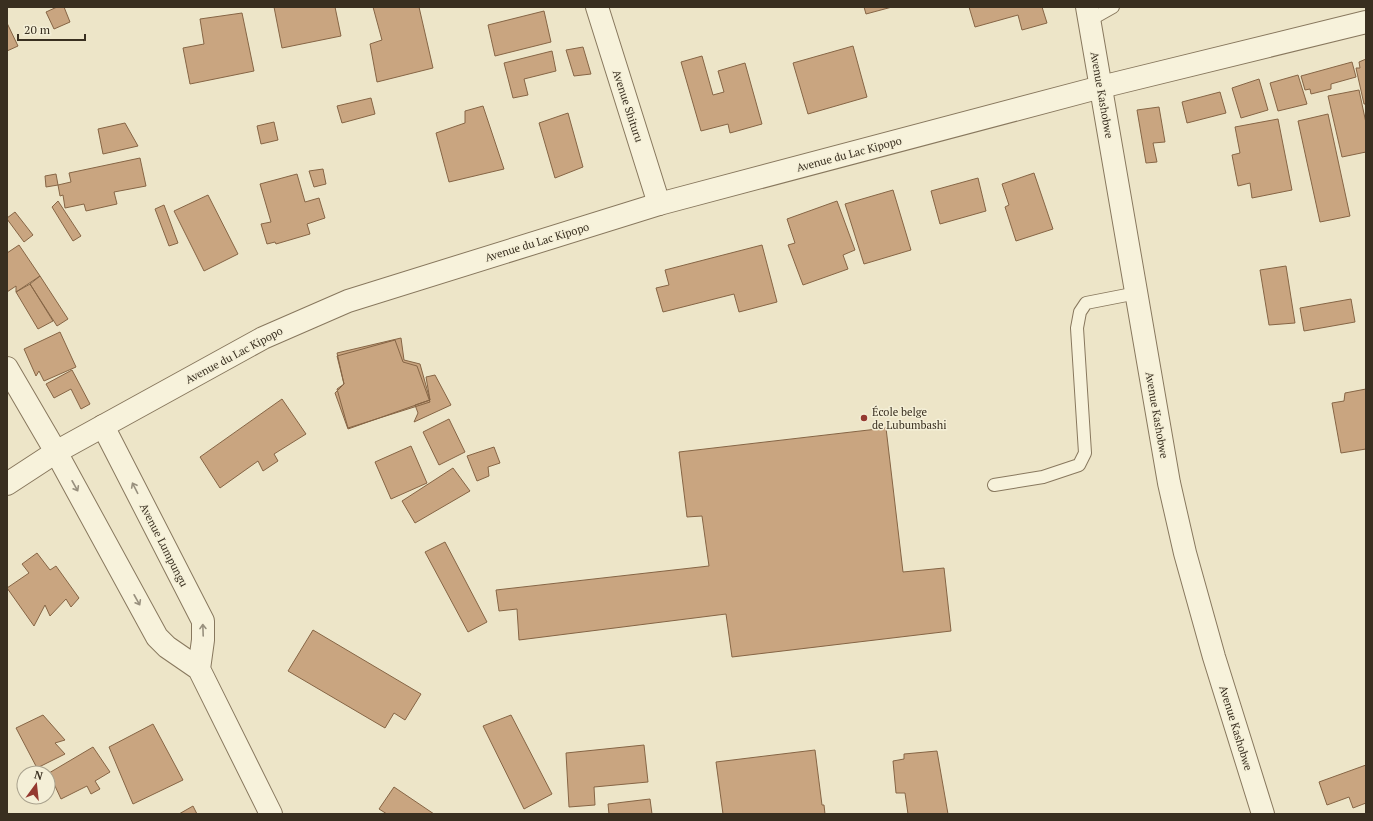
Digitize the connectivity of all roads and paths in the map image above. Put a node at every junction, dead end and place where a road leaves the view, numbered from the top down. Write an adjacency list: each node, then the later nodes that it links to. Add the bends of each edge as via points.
1 (597, 7): 6 (street, Avenue Shituru)
2 (1113, 7): 3 (lane)
3 (1088, 14): 5 (street, Avenue Kashobwe)
4 (1366, 22): 5 (street, Avenue du Lac Kipopo)
5 (1101, 87): 6 (street, Avenue du Lac Kipopo); 7 (street, Avenue Kashobwe)
6 (659, 204): 9 (street, Avenue du Lac Kipopo, via 348,301 263,338)
7 (1136, 293): 12 (lane, via 1086,303 1080,312 1077,328 1085,453 1079,465 1043,477); 15 (street, Avenue Kashobwe, via 1169,483 1186,553 1214,657)
8 (7, 368): 10 (street)
9 (103, 426): 10 (street, Avenue du Lac Kipopo); 13 (street, Avenue Lumpungu, one-way to 9, via 203,640 202,621)
10 (56, 452): 11 (street, Avenue du Lac Kipopo); 13 (street, one-way to 13, via 157,637)
11 (7, 484)
12 (994, 485)
13 (198, 669): 14 (street)
14 (270, 814)
15 (1263, 814)

